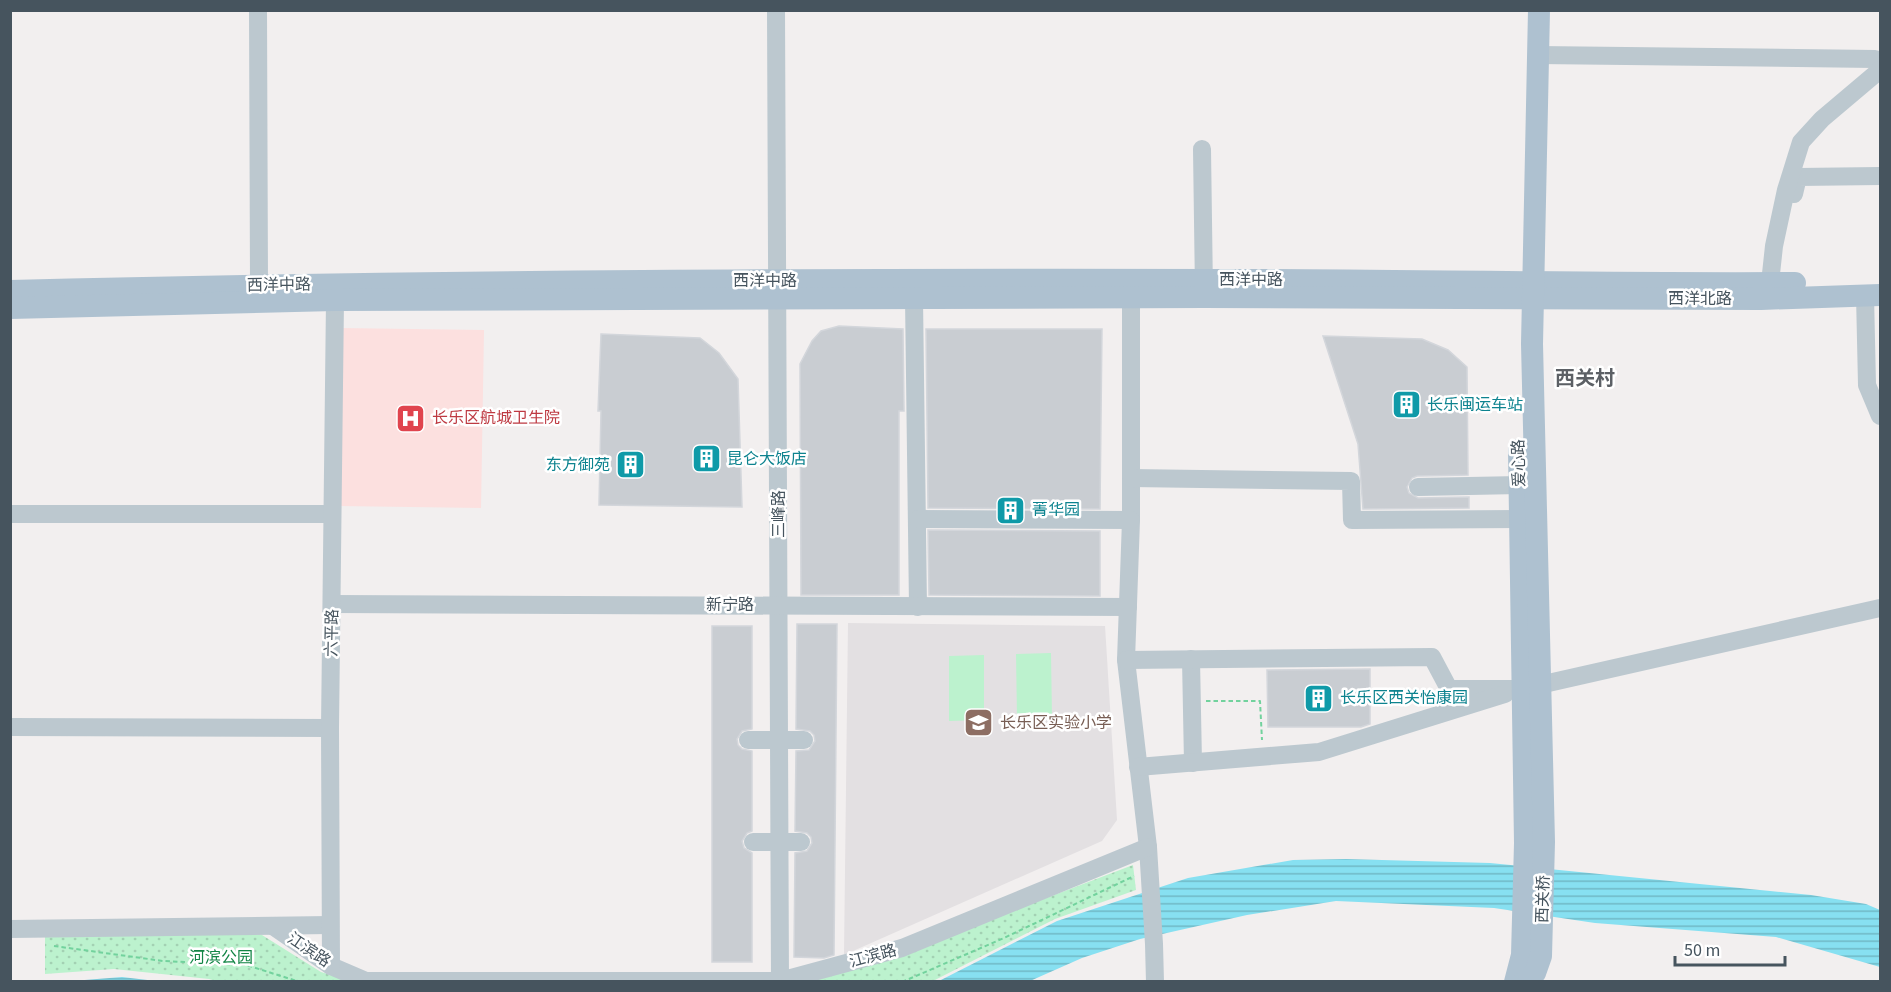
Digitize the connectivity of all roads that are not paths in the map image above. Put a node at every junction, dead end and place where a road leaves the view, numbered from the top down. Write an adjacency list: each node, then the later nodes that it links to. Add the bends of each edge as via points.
1 (258, 10): 16 (street)
2 (776, 10): 12 (street, 三峰路)
3 (1524, 10): 15 (main road, 爱心路)
4 (1539, 10): 5 (main road, 爱心路)
5 (1538, 55): 6 (street); 15 (main road, 爱心路)
6 (1878, 64): 9 (street, via 1801,142)
7 (1202, 149): 11 (street)
8 (1881, 176): 9 (street, via 1798,177 1782,244)
9 (1774, 246): 10 (street)
10 (1770, 283): 13 (main road, 西洋北路); 15 (main road, 西洋北路)
11 (1204, 289): 12 (main road, 西洋中路); 15 (main road, 西洋中路); 17 (main road, 西洋中路)
12 (777, 290): 16 (main road, 西洋中路); 18 (main road, 西洋中路); 19 (main road, 西洋中路); 31 (street, 三峰路)
13 (1876, 290): 15 (main road, 西洋北路, via 1761,299); 21 (street, via 1867,385)
14 (10, 291): 16 (main road, 西洋中路)
15 (1526, 291): 23 (main road, 爱心路); 37 (main road, 爱心路, via 1532,344)
16 (259, 293): 19 (main road, 西洋中路); 20 (main road, 西洋中路)
17 (1131, 297): 18 (main road, 西洋中路); 22 (street)
18 (915, 298): 27 (street)
19 (335, 300): 26 (street, 六平路)
20 (10, 308)
21 (1881, 416)
22 (1131, 478): 28 (street, via 1351,481 1352,520); 29 (street)
23 (1520, 485): 24 (street); 28 (main road, 爱心路)
24 (1418, 487)
25 (10, 514): 26 (street)
26 (332, 514): 30 (street, 六平路)
27 (918, 519): 29 (street); 32 (street)
28 (1520, 519): 37 (main road, 爱心路)
29 (1131, 520): 33 (street)
30 (332, 604): 31 (street, 新宁路); 39 (street, 六平路)
31 (780, 605): 32 (street, 新宁路); 53 (street, 三峰路)
32 (918, 607): 33 (street, 新宁路)
33 (1128, 607): 36 (street)
34 (1881, 608): 37 (street)
35 (1191, 659): 36 (street); 37 (street, via 1432,657 1449,689); 42 (street)
36 (1126, 660): 43 (street)
37 (1531, 688): 42 (street, via 1319,752); 46 (main road, 爱心路)
38 (10, 727): 39 (street)
39 (330, 728): 48 (street, 六平路)
40 (748, 740): 41 (street, bridge)
41 (804, 740)
42 (1192, 763): 43 (street)
43 (1138, 767): 47 (street)
44 (753, 842): 45 (street, bridge)
45 (801, 842)
46 (1535, 843): 51 (main road, 西关桥)
47 (1148, 848): 53 (street, 江滨路, via 902,948); 54 (street)
48 (330, 924): 49 (street, 江滨路); 52 (street, 六平路)
49 (273, 926): 50 (street, 江滨路); 52 (street, 江滨路)
50 (10, 929)
51 (1532, 956): 55 (main road, 西关桥); 56 (main road, via 1535,973)
52 (331, 966): 53 (street, 江滨路, via 366,981)
53 (780, 981)
54 (1155, 981)
55 (1515, 981)
56 (1524, 981)

